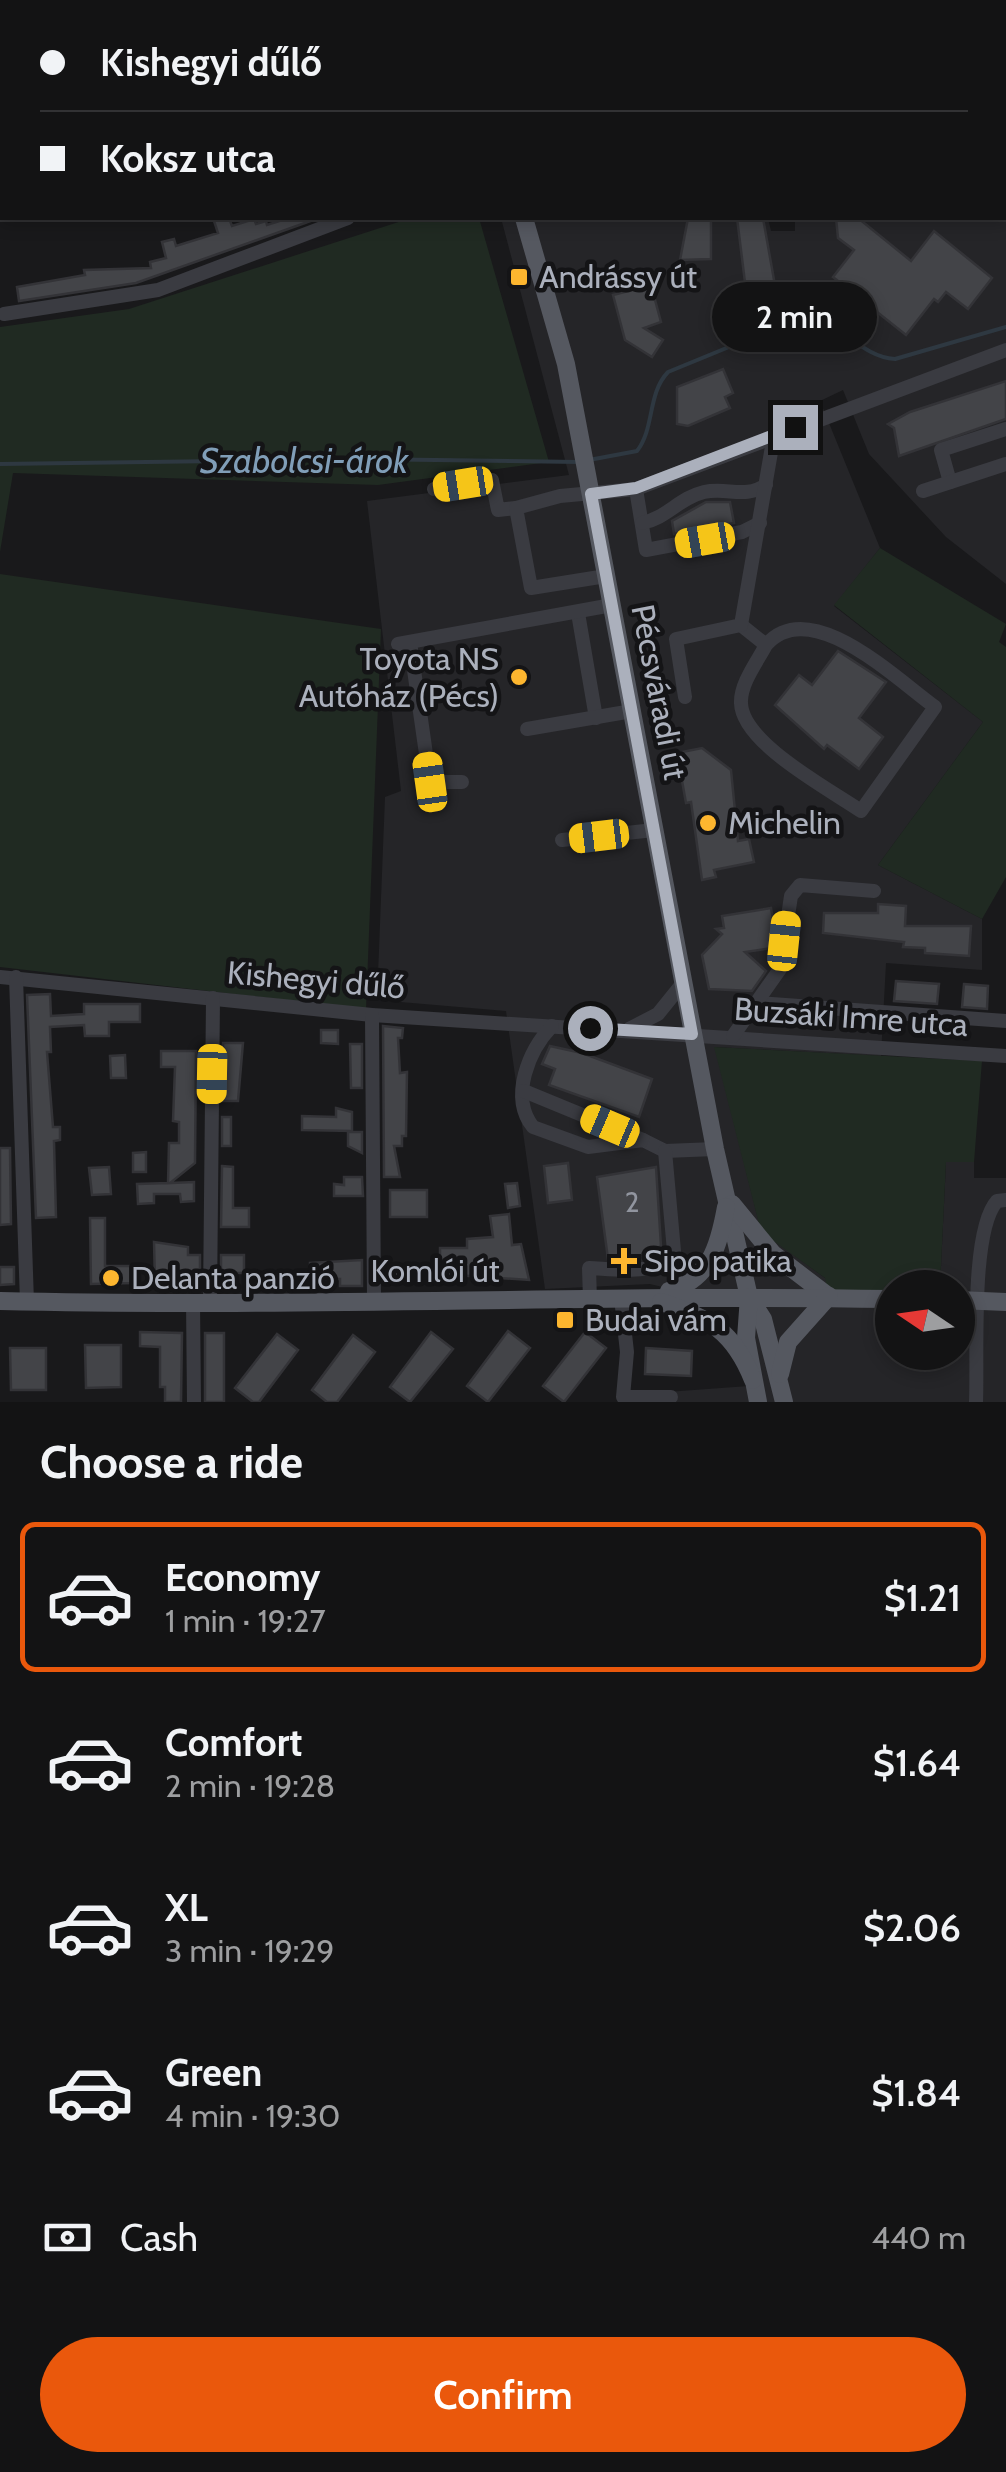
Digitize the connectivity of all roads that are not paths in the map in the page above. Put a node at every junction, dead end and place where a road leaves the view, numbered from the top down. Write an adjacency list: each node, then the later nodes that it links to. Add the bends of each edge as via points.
1 (343, 220): 3 (street, via 158,290)
2 (525, 220): 13 (main road, Pécsváradi út, via 562,350)
3 (4, 314)
4 (1006, 350): 6 (street)
5 (1006, 429): 8 (street, via 942,450)
6 (774, 435): 9 (street); 10 (street)
7 (1006, 464): 8 (street)
8 (950, 482): 12 (street)
9 (766, 485): 15 (street, via 756,492 687,497 661,519); 16 (street)
10 (636, 488): 13 (street); 15 (street)
11 (434, 489): 14 (street, via 492,480 498,510)
12 (923, 491)
13 (591, 494): 14 (street); 17 (main road, Pécsváradi út)
14 (516, 508): 17 (street, via 531,588)
15 (642, 523): 16 (street, via 646,550)
16 (760, 523): 20 (street)
17 (606, 576): 18 (main road, Pécsváradi út)
18 (612, 606): 19 (street); 23 (main road, Pécsváradi út)
19 (578, 613): 24 (street); 26 (street, via 404,643 430,782)
20 (741, 624): 21 (street); 22 (street, via 676,639)
21 (766, 646): 21 (street, via 742,691 745,719 760,741 861,810 935,707 831,634 800,627 777,633)
22 (685, 697)
23 (632, 712): 24 (street); 27 (main road, Pécsváradi út)
24 (596, 718): 25 (street)
25 (527, 729)
26 (462, 782)
27 (654, 830): 28 (street); 31 (main road, Pécsváradi út)
28 (562, 840)
29 (874, 892): 33 (street, via 800,885 788,906 780,969)
30 (8, 977): 32 (street, Kishegyi dűlő); 57 (street)
31 (683, 983): 37 (street, via 658,1014); 38 (main road, Pécsváradi út)
32 (213, 998): 34 (street, Kishegyi dűlő); 55 (street)
33 (758, 1003): 35 (street); 39 (street)
34 (372, 1015): 36 (street, Kishegyi dűlő); 56 (street)
35 (1006, 1021)
36 (552, 1026): 37 (street, Kishegyi dűlő); 41 (street, via 531,1050)
37 (628, 1030): 38 (street, Kishegyi dűlő)
38 (692, 1034): 39 (street, Buzsáki Imre utca); 43 (main road, Pécsváradi út)
39 (732, 1036): 40 (street, Buzsáki Imre utca)
40 (1006, 1056)
41 (524, 1091): 42 (street); 42 (street, via 533,1127 568,1142 604,1147)
42 (642, 1140): 44 (street)
43 (715, 1149): 44 (street); 45 (main road, Pécsváradi út)
44 (664, 1151): 52 (street, via 671,1258 651,1267 589,1268)
45 (728, 1197): 47 (main road, via 773,1254); 48 (main road, via 718,1245 701,1274); 49 (main road, Pécsváradi út)
46 (1006, 1200): 53 (street, via 988,1212)
47 (829, 1296): 49 (main road, Komlói út); 51 (main road, Komlói út); 60 (main road, via 788,1342)
48 (647, 1297): 49 (main road, Komlói út); 50 (main road, Komlói út); 59 (main road, via 718,1324 737,1344)
49 (750, 1297): 59 (main road, via 745,1318); 60 (main road)
50 (621, 1298): 52 (main road, Komlói út); 61 (street, via 623,1397)
51 (875, 1298)
52 (590, 1300): 56 (main road, Komlói út)
53 (977, 1300): 58 (main road); 65 (street)
54 (0, 1301): 57 (main road, Komlói út)
55 (201, 1301): 56 (main road, Komlói út); 57 (main road, Komlói út); 62 (street)
56 (374, 1301)
57 (28, 1302)
58 (1006, 1302)
59 (754, 1380): 63 (main road)
60 (780, 1382): 64 (main road)
61 (671, 1397)
62 (194, 1402)
63 (758, 1402)
64 (784, 1402)
65 (976, 1402)

